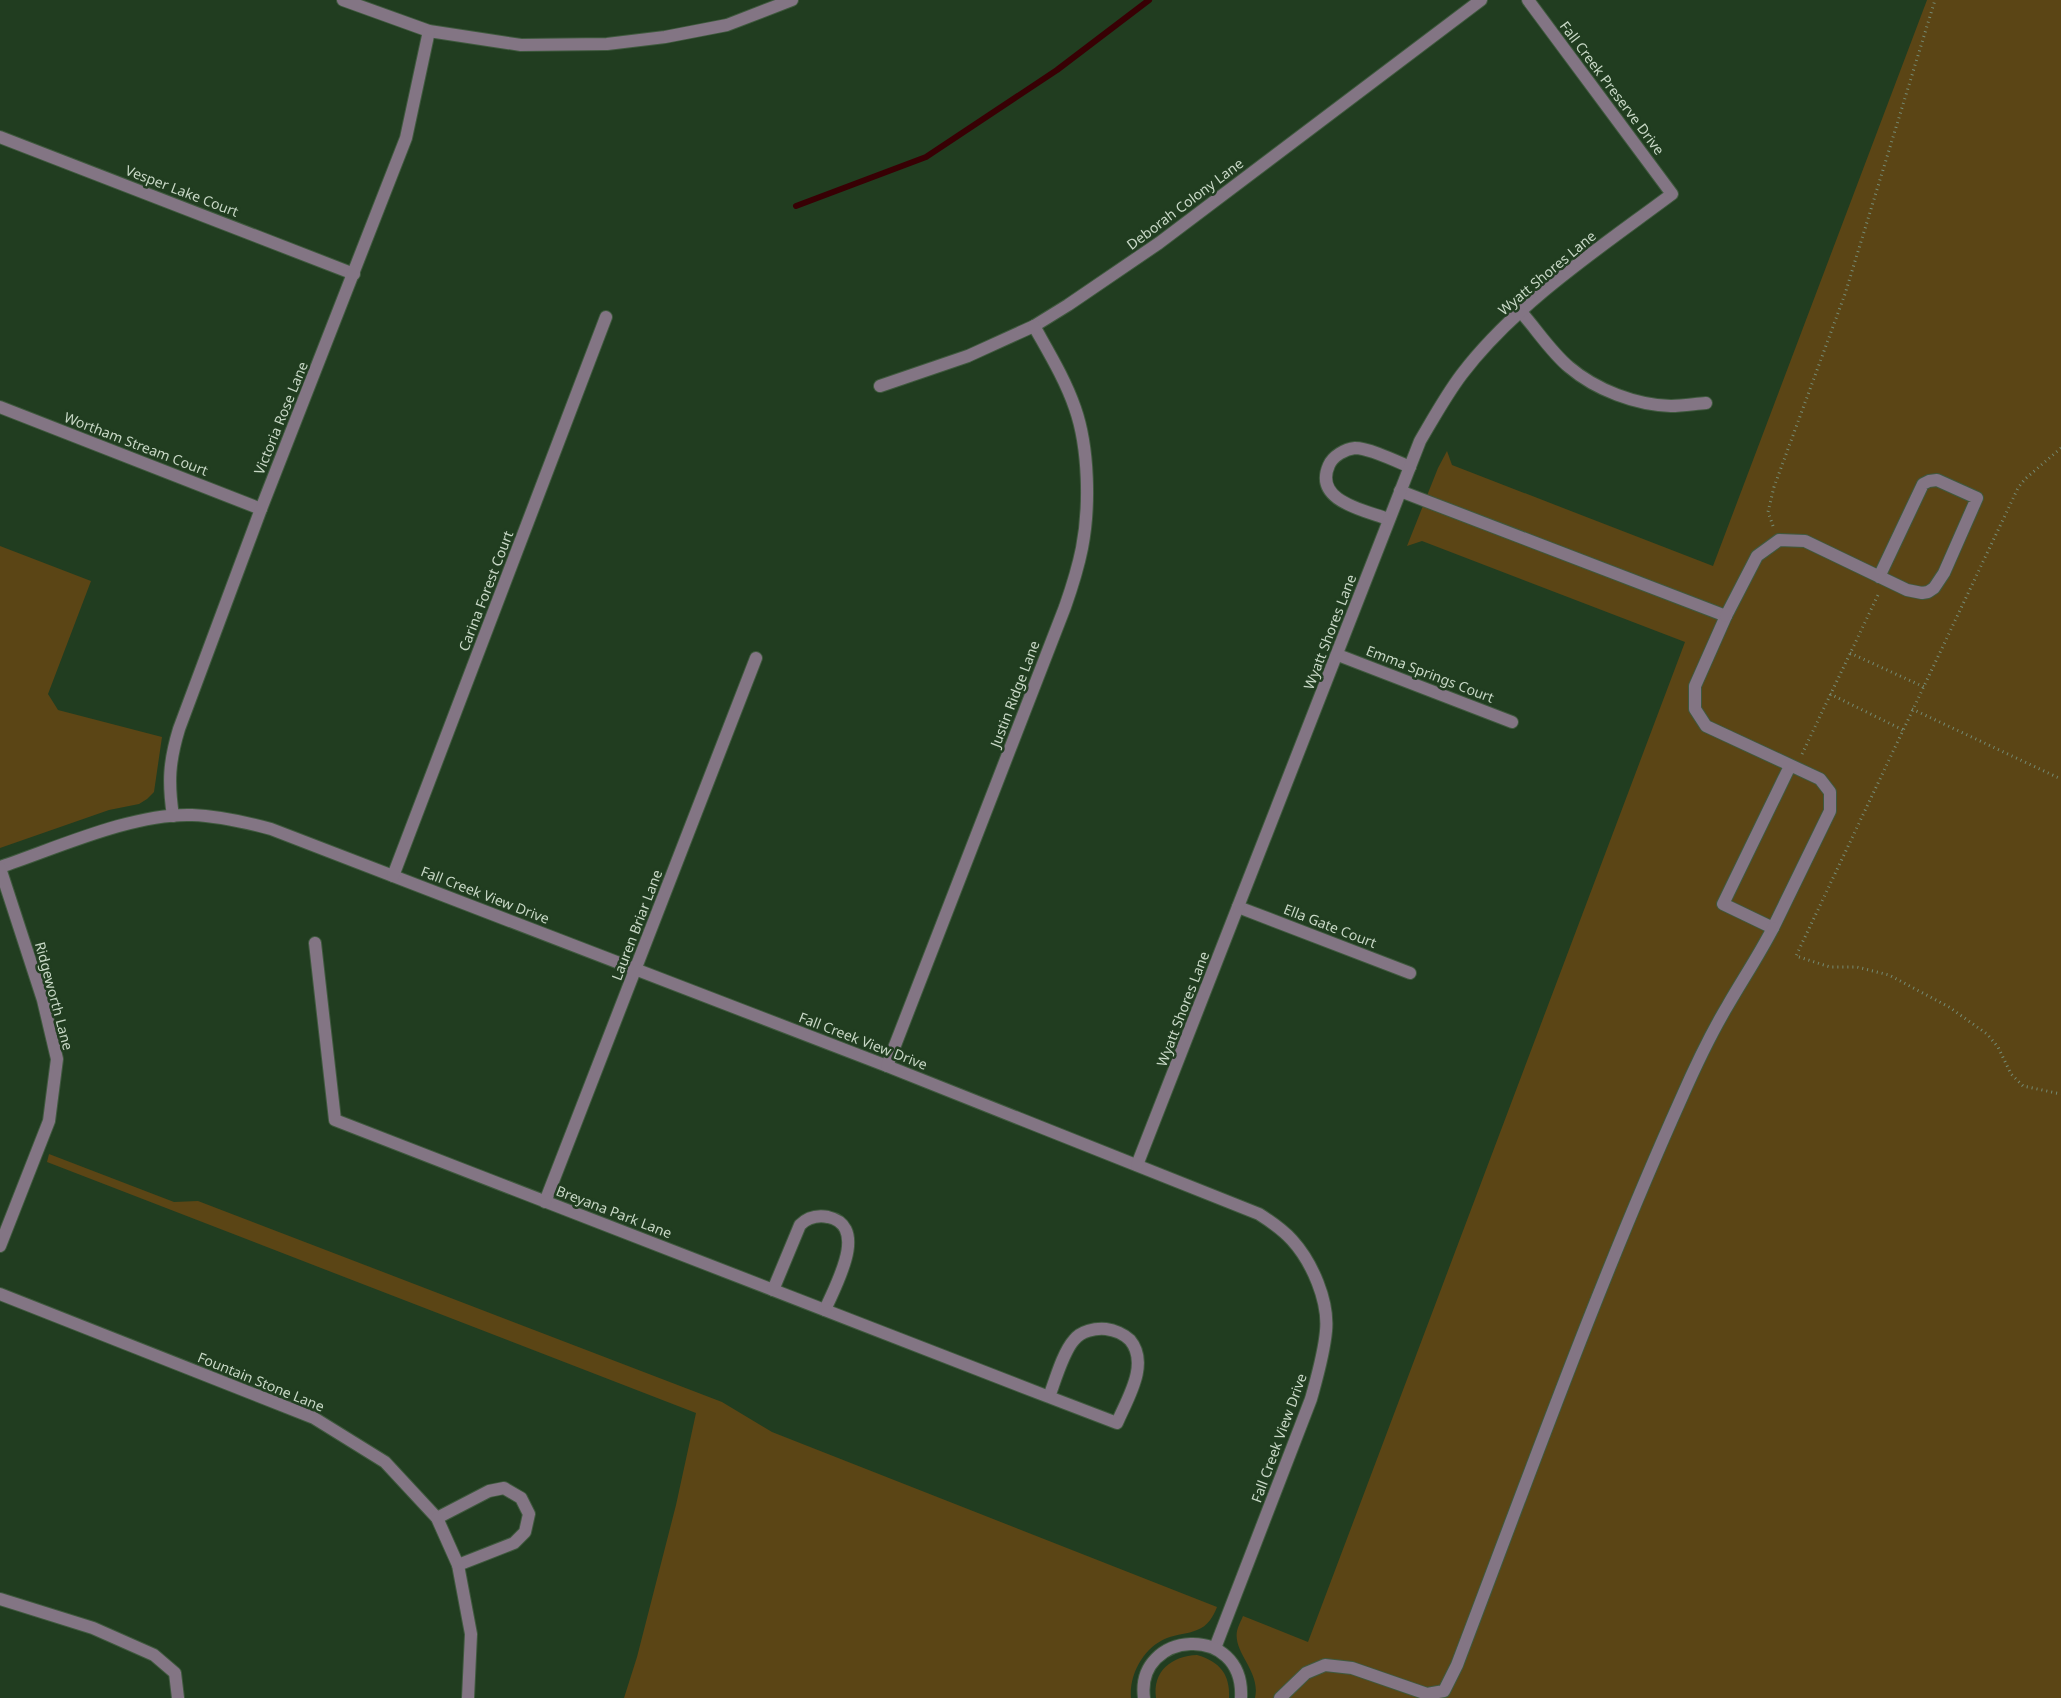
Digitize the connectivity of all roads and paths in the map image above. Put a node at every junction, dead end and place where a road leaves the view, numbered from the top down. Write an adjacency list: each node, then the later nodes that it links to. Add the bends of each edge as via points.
1 (343, 0): 6 (street)
2 (792, 0): 6 (street, via 727,25 607,44 521,45)
3 (1481, 0): 12 (street, Deborah Colony Lane, via 1159,243)
4 (1528, 0): 8 (street, Fall Creek Preserve Drive)
5 (1935, 0): 21 (path, via 1845,294 1774,487 1768,512)
6 (429, 31): 9 (street, Victoria Rose Lane, via 406,138)
7 (0, 136): 9 (street, Vesper Lake Court)
8 (1672, 194): 10 (street, Wyatt Shores Lane)
9 (354, 274): 19 (street, Victoria Rose Lane)
10 (1521, 312): 14 (street, via 1568,366 1598,385 1657,405); 17 (street, Wyatt Shores Lane, via 1462,374 1420,441)
11 (606, 317): 36 (street, Carina Forest Court)
12 (1034, 326): 13 (street, Deborah Colony Lane, via 968,356); 42 (street, Justin Ridge Lane, via 1064,380 1080,428 1086,471 1083,547 1065,607)
13 (880, 386)
14 (1706, 403)
15 (0, 407): 19 (street, Wortham Stream Court)
16 (2061, 448): 27 (path, via 2018,488)
17 (1410, 467): 18 (street, Wyatt Shores Lane); 20 (street, via 1355,448 1338,455 1327,471 1328,488 1334,497)
18 (1400, 491): 20 (street, Wyatt Shores Lane); 23 (street)
19 (261, 509): 34 (street, Victoria Rose Lane, via 179,729 169,778)
20 (1388, 519): 25 (street, Wyatt Shores Lane)
21 (1779, 540): 22 (street, via 1805,541); 23 (street, via 1757,556)
22 (1882, 578): 22 (street, via 1922,594 1934,588 1944,574 1977,498 1937,480 1923,484); 24 (path)
23 (1726, 616): 32 (street, via 1695,686 1695,709 1706,726)
24 (1850, 653): 27 (path); 28 (path)
25 (1338, 655): 30 (street, Emma Springs Court); 37 (street, Wyatt Shores Lane)
26 (756, 658): 40 (street, Lauren Briar Lane)
27 (1924, 687): 29 (path)
28 (1830, 694): 31 (path); 32 (path)
29 (1912, 709): 31 (path); 33 (path)
30 (1512, 722)
31 (1903, 730): 43 (path, via 1796,956 1830,967 1856,967 1889,975 1948,1007 1987,1034 1998,1047 2011,1074 2023,1086)
32 (1793, 767): 38 (street, via 1820,779 1830,792 1830,811); 38 (street, via 1723,904)
33 (2061, 779)
34 (173, 816): 35 (street, Fall Creek View Drive, via 113,828); 36 (street, Fall Creek View Drive, via 243,821)
35 (0, 868): 46 (street, Ridgeworth Lane, via 43,1000 57,1059 49,1121)
36 (393, 876): 40 (street, Fall Creek View Drive)
37 (1238, 908): 41 (street, Ella Gate Court); 44 (street, Wyatt Shores Lane)
38 (1773, 928): 55 (street, via 1727,1006 1642,1188)
39 (315, 943): 45 (street, Breyana Park Lane, via 335,1120)
40 (636, 969): 42 (street, Fall Creek View Drive); 45 (street, Lauren Briar Lane)
41 (1410, 973)
42 (887, 1066): 44 (street, Fall Creek View Drive)
43 (2061, 1094)
44 (1137, 1165): 54 (street, Fall Creek View Drive, via 1240,1205 1276,1226 1305,1258 1324,1305 1326,1329 1311,1399)
45 (545, 1202): 47 (street, Breyana Park Lane)
46 (0, 1246)
47 (773, 1290): 49 (street, Breyana Park Lane); 49 (street, via 800,1225 812,1217 830,1217 843,1225 850,1242)
48 (0, 1294): 51 (street, Fountain Stone Lane, via 314,1418 385,1462)
49 (825, 1310): 50 (street, Breyana Park Lane)
50 (1049, 1397): 50 (street, Breyana Park Lane, via 1069,1347 1081,1334 1109,1329 1127,1337 1133,1344 1139,1364 1117,1423)
51 (437, 1518): 52 (street, Fountain Stone Lane); 52 (street, via 488,1491 504,1488 521,1498 529,1514 525,1532 514,1543)
52 (458, 1565): 57 (street, Fountain Stone Lane, via 471,1634)
53 (0, 1599): 56 (street, via 93,1628 154,1656 175,1673)
54 (1215, 1648): 58 (street, via 1199,1643 1182,1643 1167,1650 1154,1660 1146,1675); 59 (street, via 1228,1657 1237,1670 1242,1686)
55 (1447, 1694): 60 (street, via 1427,1694 1352,1668 1326,1666 1306,1673)
56 (178, 1698)
57 (468, 1698)
58 (1144, 1698)
59 (1241, 1698)
60 (1280, 1698)

